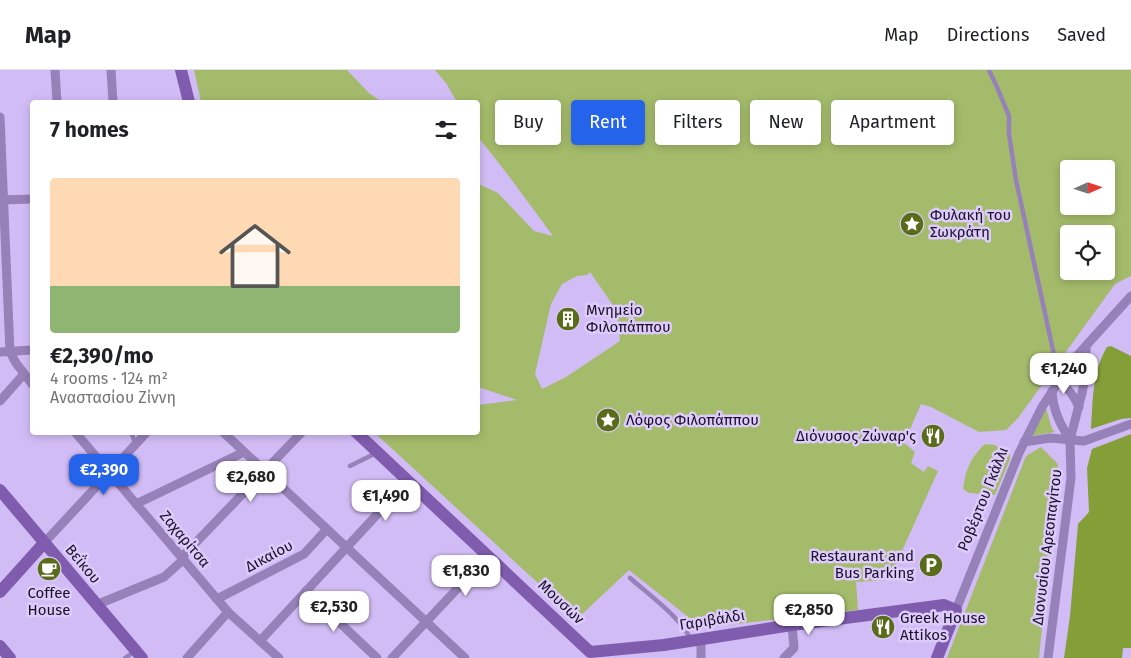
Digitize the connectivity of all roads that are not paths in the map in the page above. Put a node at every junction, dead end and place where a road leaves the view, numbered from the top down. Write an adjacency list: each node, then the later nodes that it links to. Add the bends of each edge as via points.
1 (55, 70): 5 (street)
2 (112, 70): 6 (street)
3 (181, 70): 7 (street)
4 (988, 70): 17 (lane, via 1009,116 1016,180)
5 (57, 100)
6 (113, 100)
7 (188, 100)
8 (0, 118): 10 (street)
9 (30, 199): 10 (street)
10 (2, 200): 11 (street)
11 (3, 271): 16 (street)
12 (1131, 296): 13 (street, Ροβέρτου Γκάλλι)
13 (1086, 347): 19 (street, Ροβέρτου Γκάλλι); 23 (street, Διονυσίου Αρεοπαγίτου, via 1086,373)
14 (30, 350): 16 (street)
15 (0, 352): 16 (street)
16 (10, 352): 18 (street)
17 (1056, 365): 19 (street)
18 (24, 374): 20 (street); 22 (street)
19 (1059, 381): 21 (street, Ροβέρτου Γκάλλι); 23 (street, via 1072,393)
20 (30, 382)
21 (1052, 391): 31 (street, Διονυσίου Αρεοπαγίτου, via 1060,425); 32 (street, Ροβέρτου Γκάλλι)
22 (0, 401)
23 (1079, 407): 31 (street, Διονυσίου Αρεοπαγίτου)
24 (1131, 424): 31 (street, via 1084,441)
25 (78, 435): 38 (street, Ζαχαρίτσα)
26 (132, 435): 33 (lane)
27 (144, 435): 33 (street)
28 (226, 435): 34 (street)
29 (299, 435): 37 (street)
30 (359, 435): 35 (street, Μουσών)
31 (1070, 440): 32 (street, via 1050,438); 71 (street, Διονυσίου Αρεοπαγίτου, via 1071,478)
32 (1024, 442): 52 (street, Ροβέρτου Γκάλλι)
33 (136, 445): 38 (street)
34 (244, 452): 37 (street); 41 (street)
35 (377, 453): 36 (lane); 39 (street, Μουσών)
36 (350, 466)
37 (265, 471): 42 (street); 46 (street)
38 (110, 472): 41 (street, Ζαχαρίτσα); 43 (street)
39 (408, 482): 44 (street); 45 (street, Μουσών)
40 (0, 490): 43 (street, Βεΐκου)
41 (136, 504): 46 (street, Ζαχαρίτσα)
42 (327, 529): 44 (street); 50 (street, Δικαίου, via 304,554)
43 (44, 543): 49 (street); 51 (street, Βεΐκου)
44 (347, 547): 48 (street); 54 (street)
45 (488, 556): 54 (street); 60 (street, Μουσών)
46 (183, 558): 50 (street, Ζαχαρίτσα); 51 (street, via 164,577)
47 (630, 578): 56 (lane)
48 (306, 591): 57 (street); 65 (street)
49 (0, 592)
50 (217, 599): 53 (street, Ζαχαρίτσα)
51 (96, 605): 61 (street, Βεΐκου)
52 (956, 610): 55 (street, Γαριβάλδι, via 944,605); 70 (street, Ροβέρτου Γκάλλι)
53 (228, 612): 57 (street, Ζαχαρίτσα); 63 (street)
54 (427, 622): 66 (street); 67 (street)
55 (792, 625): 56 (street, Γαριβάλδι); 69 (street, via 794,648)
56 (696, 639): 59 (street, Γαριβάλδι); 68 (street)
57 (260, 641): 64 (street, Ζαχαρίτσα)
58 (0, 646): 62 (street)
59 (622, 654): 60 (street, Γαριβάλδι)
60 (590, 655)
61 (135, 656)
62 (10, 658)
63 (187, 658)
64 (279, 658)
65 (377, 658)
66 (392, 658)
67 (465, 658)
68 (701, 658)
69 (784, 658)
70 (937, 658)
71 (1048, 658)

